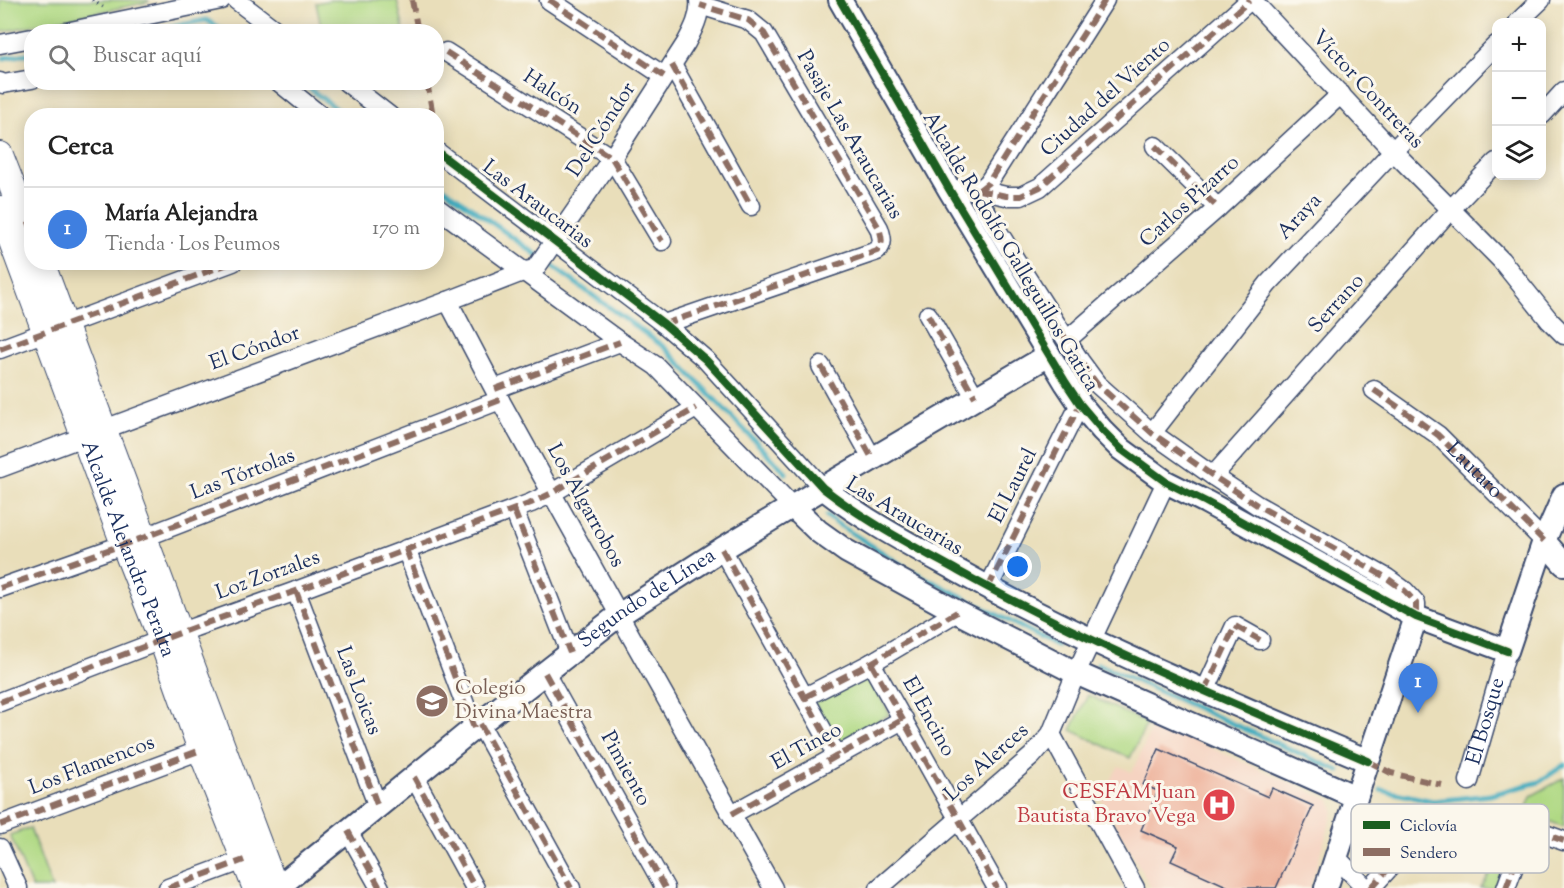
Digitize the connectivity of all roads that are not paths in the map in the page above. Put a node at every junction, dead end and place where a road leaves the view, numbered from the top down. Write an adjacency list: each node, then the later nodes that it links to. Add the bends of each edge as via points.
1 (222, 0): 10 (street)
2 (236, 0): 11 (street)
3 (549, 0): 16 (street)
4 (840, 0): 32 (street, Alcalde Rodolfo Galleguillos Gatica)
5 (1105, 0): 33 (street)
6 (1251, 0): 22 (street, Víctor Contreras); 33 (street, Ciudad del Viento, via 1040,186 1021,196)
7 (1540, 0): 9 (street)
8 (699, 2): 16 (street, Del Cóndor, via 695,26); 49 (street, Pasaje Las Araucarias, via 748,20 764,33 883,239 877,251)
9 (1522, 18)
10 (105, 24)
11 (268, 24)
12 (24, 40): 13 (street)
13 (0, 44)
14 (1492, 50): 27 (street, Araya)
15 (446, 52): 30 (street, Halcón)
16 (668, 70): 30 (street, Del Cóndor); 34 (street)
17 (24, 80): 18 (street)
18 (0, 82)
19 (289, 90): 23 (street)
20 (356, 90): 24 (street)
21 (1564, 91): 25 (street)
22 (1341, 94): 27 (street, Víctor Contreras); 36 (street, Carlos Pizarro)
23 (311, 108)
24 (380, 108)
25 (1546, 111)
26 (1155, 146): 36 (street)
27 (1392, 151): 37 (street, Víctor Contreras); 63 (street, Araya, via 1268,284)
28 (0, 155): 39 (main road)
29 (444, 157): 41 (street, Las Araucarias)
30 (612, 158): 40 (street, Halcón); 41 (street, Del Cóndor)
31 (1492, 167): 37 (street, Serrano)
32 (949, 189): 33 (street, Alcalde Rodolfo Galleguillos Gatica); 55 (street, Alcalde Rodolfo Galleguillos Gatica)
33 (979, 190): 52 (street, Alcalde Rodolfo Galleguillos Gatica, via 983,207)
34 (751, 206)
35 (0, 208): 42 (main road, Alcalde Alejandro Peralta)
36 (1218, 208): 52 (street, Carlos Pizarro)
37 (1450, 210): 51 (street, Víctor Contreras, via 1501,260); 66 (street, Serrano)
38 (444, 212): 46 (street)
39 (24, 213)
40 (662, 241)
41 (552, 245): 46 (street, Del Cóndor); 49 (street, Las Araucarias)
42 (24, 260)
43 (29, 270): 50 (main road, Alcalde Alejandro Peralta)
44 (43, 270): 50 (main road, Alcalde Alejandro Peralta)
45 (212, 270): 50 (street)
46 (530, 270): 47 (street, El Cóndor); 53 (street)
47 (448, 301): 58 (street, Los Algarrobos); 62 (street, El Cóndor)
48 (928, 315): 59 (street)
49 (663, 324): 68 (street, Las Araucarias, via 706,360)
50 (56, 329): 54 (street); 62 (main road, Alcalde Alejandro Peralta)
51 (1564, 335)
52 (1067, 340): 63 (street, Alcalde Rodolfo Galleguillos Gatica, via 1097,384)
53 (620, 342): 58 (street, Las Tórtolas); 61 (street, via 656,366)
54 (0, 349)
55 (1048, 355): 59 (street, Segundo de Línea); 60 (street, Alcalde Rodolfo Galleguillos Gatica)
56 (820, 366): 64 (street)
57 (1374, 390): 74 (street, Lautaro, via 1438,435)
58 (498, 394): 69 (street, Los Algarrobos); 73 (street, Las Tórtolas)
59 (975, 397): 64 (street, Segundo de Línea)
60 (1080, 404): 67 (street, Alcalde Rodolfo Galleguillos Gatica, via 1121,448); 79 (street, El Laurel)
61 (696, 408): 69 (street, Loz Zorzales); 71 (street)
62 (94, 432): 65 (street, El Cóndor); 73 (main road, Alcalde Alejandro Peralta)
63 (1152, 433): 66 (street, Alcalde Rodolfo Galleguillos Gatica)
64 (872, 458): 68 (street, Segundo de Línea)
65 (0, 468)
66 (1213, 476): 83 (street, Alcalde Rodolfo Galleguillos Gatica, via 1387,578 1416,603)
67 (1166, 482): 83 (street, Alcalde Rodolfo Galleguillos Gatica); 85 (street, Los Alerces)
68 (823, 488): 71 (street, Segundo de Línea); 79 (street, Las Araucarias, via 872,523)
69 (552, 493): 72 (street, Loz Zorzales); 82 (street, Los Algarrobos)
70 (1564, 495): 74 (street, El Bosque)
71 (792, 506): 76 (street, Segundo de Línea); 81 (street, via 846,551)
72 (514, 510): 75 (street, Loz Zorzales); 88 (street)
73 (134, 541): 78 (street, Las Tórtolas); 84 (main road, Alcalde Alejandro Peralta)
74 (1544, 541): 77 (street, Lautaro); 87 (street, El Bosque)
75 (406, 549): 80 (street, Loz Zorzales); 96 (street)
76 (722, 549): 82 (street, Segundo de Línea); 93 (street)
77 (1564, 564)
78 (0, 588)
79 (988, 588): 85 (street, Las Araucarias)
80 (297, 591): 84 (street, Loz Zorzales); 105 (street, Las Loicas)
81 (957, 612): 89 (street); 91 (street)
82 (620, 615): 88 (street, Segundo de Línea); 107 (street, Los Algarrobos)
83 (1416, 617): 87 (street, Alcalde Rodolfo Galleguillos Gatica); 100 (street)
84 (171, 637): 94 (street, Loz Zorzales); 98 (main road, Alcalde Alejandro Peralta); 123 (main road, Alcalde Alejandro Peralta, via 270,875)
85 (1092, 640): 91 (street, Los Alerces); 92 (street, Las Araucarias)
86 (1260, 640): 92 (street, via 1235,627)
87 (1507, 651): 102 (street, El Bosque)
88 (570, 653): 90 (street, Segundo de Línea)
89 (871, 663): 93 (street); 95 (street, El Encino)
90 (545, 673): 96 (street, Segundo de Línea); 128 (street, Pimiento)
91 (1076, 673): 97 (street, Los Alerces); 103 (street)
92 (1205, 691): 100 (street, Las Araucarias)
93 (806, 697): 99 (street)
94 (0, 702)
95 (904, 719): 99 (street, El Tineo); 108 (street, El Encino)
96 (477, 726): 101 (street, Segundo de Línea); 127 (street)
97 (1051, 734): 108 (street, Los Alerces, via 1032,756); 132 (street)
98 (201, 750): 109 (street, Los Flamencos); 115 (main road, Alcalde Alejandro Peralta)
99 (837, 756): 107 (street, El Tineo)
100 (1368, 761): 103 (street)
101 (414, 777): 105 (street, Segundo de Línea); 126 (street)
102 (1469, 781)
103 (1356, 797): 104 (street)
104 (1354, 804)
105 (378, 807): 110 (street, Segundo de Línea)
106 (1351, 812): 114 (street)
107 (732, 814): 129 (street, Los Algarrobos)
108 (958, 819): 130 (street, Los Alerces); 131 (street, El Encino)
109 (0, 825)
110 (348, 831): 124 (street, Segundo de Línea); 125 (street)
111 (1549, 836): 112 (street)
112 (1564, 841)
113 (0, 849): 120 (street)
114 (1336, 857): 116 (street); 133 (street)
115 (243, 860): 121 (street); 122 (main road, Alcalde Alejandro Peralta)
116 (1351, 872)
117 (1351, 873): 134 (street)
118 (1385, 873): 135 (street)
119 (1512, 873): 136 (street)
120 (18, 888)
121 (168, 888)
122 (257, 888)
123 (268, 888)
124 (277, 888)
125 (380, 888)
126 (475, 888)
127 (571, 888)
128 (665, 888)
129 (773, 888)
130 (879, 888)
131 (997, 888)
132 (1135, 888)
133 (1326, 888)
134 (1366, 888)
135 (1371, 888)
136 (1506, 888)

